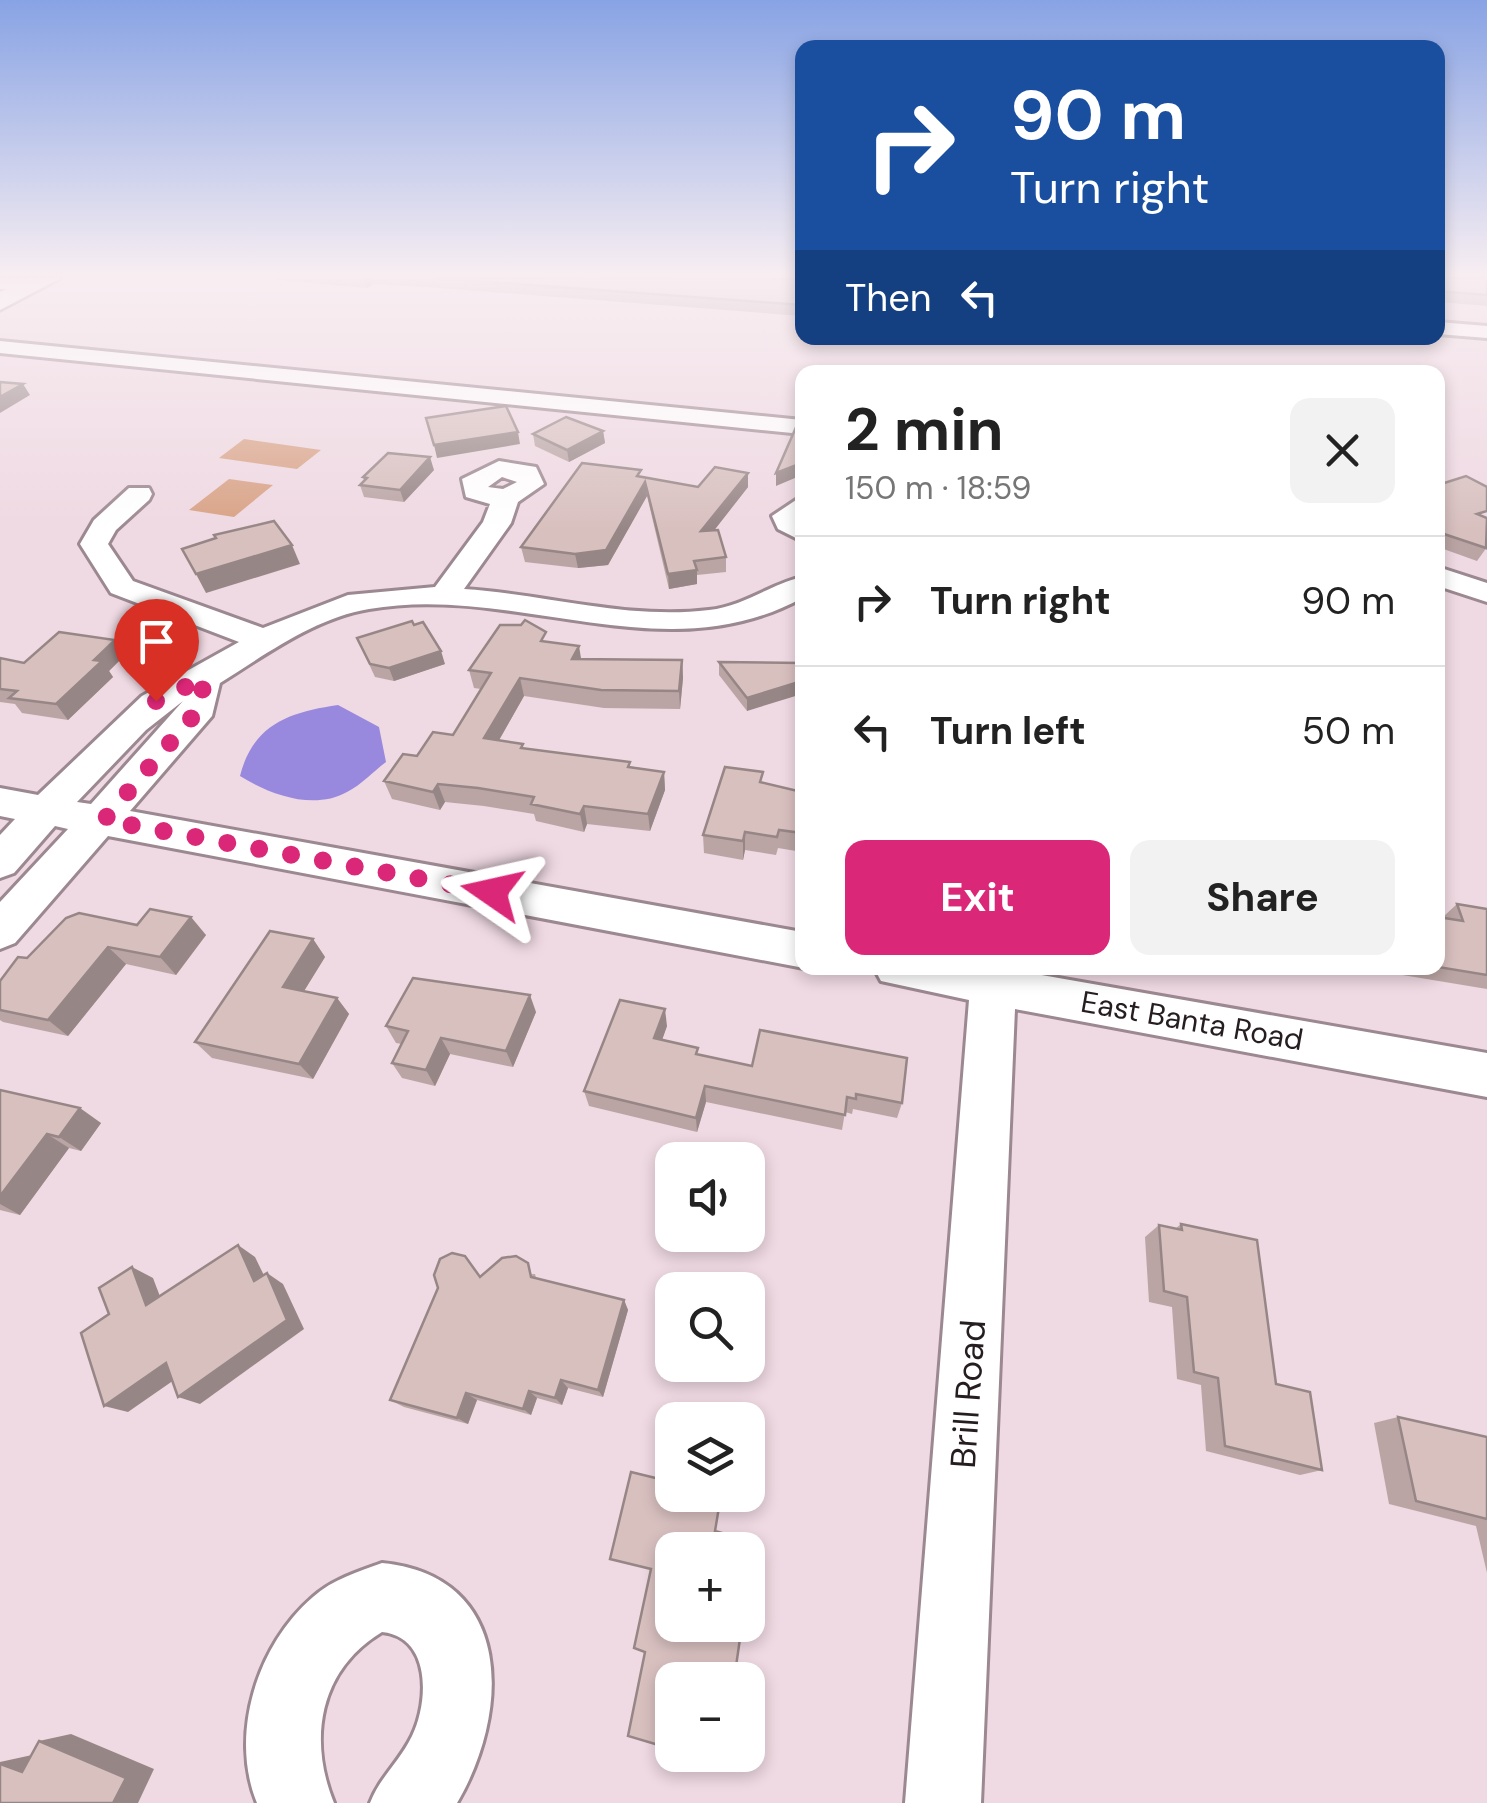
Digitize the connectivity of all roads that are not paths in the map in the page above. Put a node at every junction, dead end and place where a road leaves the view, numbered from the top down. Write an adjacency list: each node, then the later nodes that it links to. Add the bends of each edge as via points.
1 (152, 362): 2 (street)
2 (795, 426)
3 (139, 494): 11 (street, via 94,544 113,578 137,594)
4 (507, 496): 10 (street, via 497,523)
5 (795, 509): 6 (street, via 786,516)
6 (795, 528)
7 (1445, 578): 9 (street)
8 (795, 589): 10 (street, via 751,609 668,621)
9 (1487, 593)
10 (446, 594): 11 (street, via 356,602)
11 (261, 639): 12 (street)
12 (204, 678): 14 (street, via 156,701); 15 (street, via 200,708)
13 (0, 802): 14 (street)
14 (47, 810): 15 (street); 16 (street)
15 (104, 820): 17 (street); 18 (street)
16 (0, 862)
17 (0, 931)
18 (795, 949)
19 (935, 975): 20 (street, East Banta Road)
20 (994, 986): 21 (street, East Banta Road); 24 (street, Brill Road)
21 (1487, 1074)
22 (296, 1803): 23 (street, via 280,1742 297,1674 336,1622 390,1599 408,1601 437,1620 448,1636 458,1680 443,1754)
23 (408, 1803)
24 (943, 1803)

